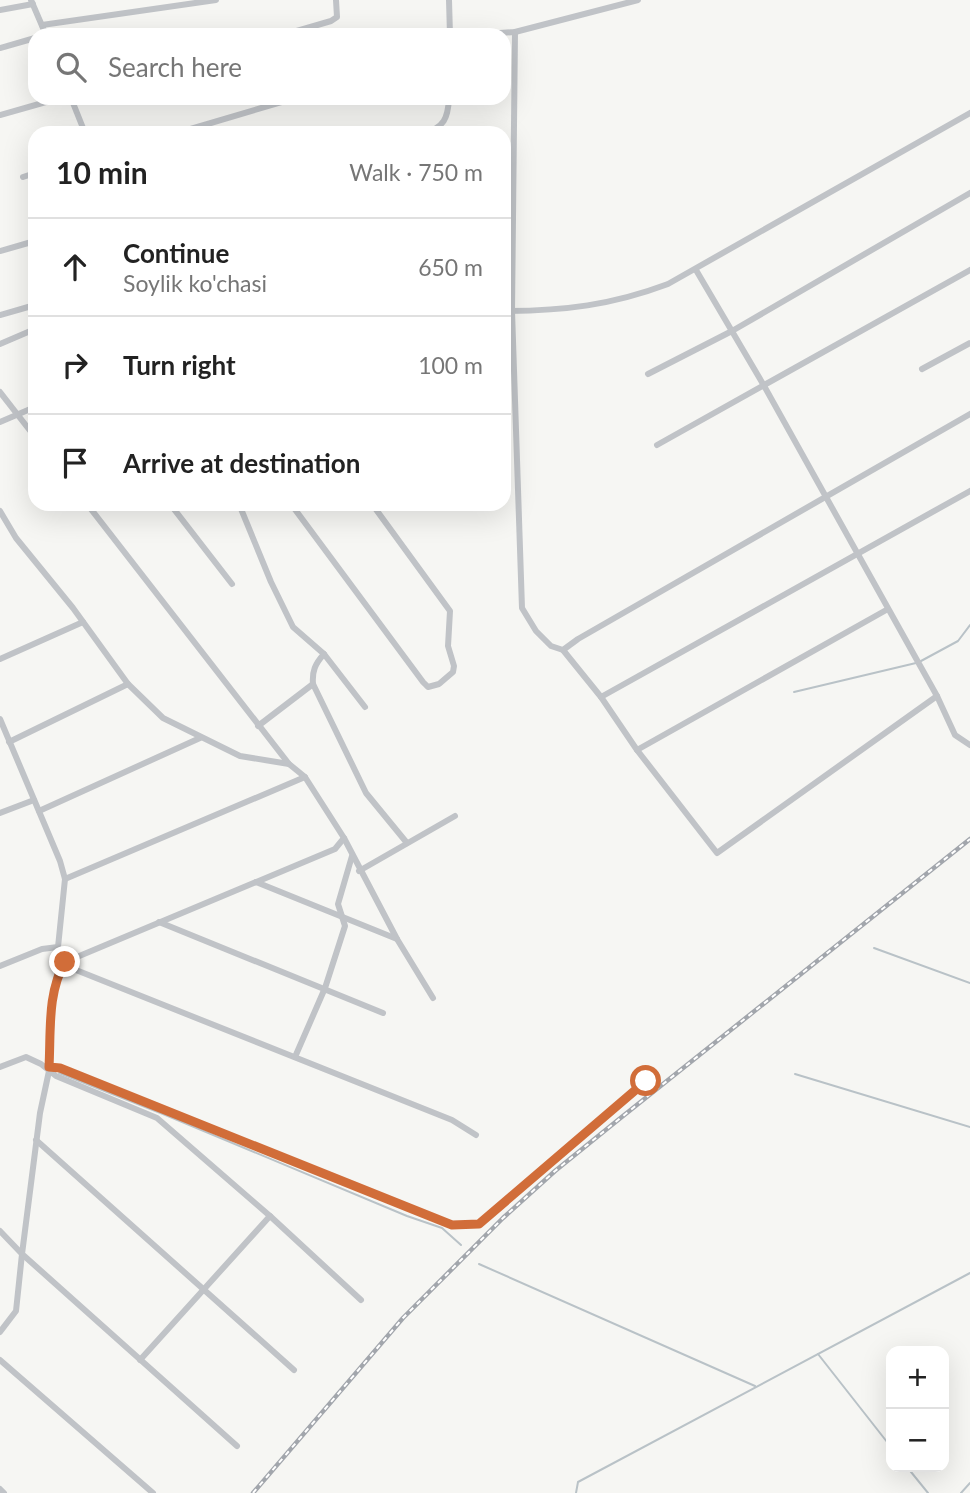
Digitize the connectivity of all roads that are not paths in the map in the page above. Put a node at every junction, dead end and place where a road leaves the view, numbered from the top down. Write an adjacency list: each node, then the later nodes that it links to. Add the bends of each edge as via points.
1 (216, 0): 7 (street)
2 (336, 0): 9 (street, via 337,18)
3 (449, 0): 10 (street)
4 (638, 0): 12 (street)
5 (32, 2): 6 (street); 7 (street)
6 (0, 9)
7 (41, 25): 8 (street)
8 (42, 28)
9 (309, 28)
10 (450, 28)
11 (511, 32): 12 (street)
12 (515, 32): 28 (street)
13 (28, 40): 14 (street)
14 (0, 48)
15 (35, 105): 20 (street)
16 (74, 105): 22 (street)
17 (271, 105): 23 (street)
18 (448, 105): 21 (street)
19 (970, 113): 32 (street)
20 (0, 115)
21 (445, 121): 24 (street); 25 (street)
22 (82, 126)
23 (201, 126)
24 (441, 126)
25 (445, 126)
26 (28, 175): 27 (street)
27 (23, 177)
28 (511, 191)
29 (970, 193): 37 (street)
30 (28, 243): 31 (street)
31 (0, 251)
32 (696, 270): 35 (street, via 639,295 587,307); 37 (street)
33 (970, 270): 43 (street)
34 (28, 307): 36 (street)
35 (511, 311)
36 (0, 315)
37 (732, 331): 42 (street); 43 (street)
38 (28, 332): 40 (street)
39 (970, 343): 41 (street)
40 (0, 344)
41 (922, 369)
42 (648, 374)
43 (764, 384): 51 (street); 53 (street)
44 (511, 387): 64 (street, via 522,608 536,631 551,646)
45 (0, 392): 48 (street)
46 (28, 410): 48 (street)
47 (970, 414): 53 (street)
48 (18, 415): 49 (street); 50 (street)
49 (0, 422)
50 (28, 428)
51 (657, 444)
52 (970, 491): 60 (street)
53 (825, 497): 60 (street); 64 (street)
54 (0, 511): 63 (street)
55 (92, 511): 73 (street)
56 (175, 511): 61 (street)
57 (242, 511): 65 (street, via 293,627)
58 (296, 511): 59 (street, via 423,682 428,687 439,684 454,666 449,646 450,611)
59 (377, 511)
60 (859, 554): 62 (street); 70 (street)
61 (232, 584)
62 (888, 609): 69 (street); 78 (street)
63 (83, 622): 66 (street); 67 (street)
64 (563, 650): 70 (street)
65 (324, 654): 68 (street, via 312,673); 71 (street)
66 (0, 659)
67 (128, 684): 75 (street, via 163,718); 76 (street)
68 (313, 684): 73 (street); 86 (street, via 366,793)
69 (937, 696): 77 (street, via 956,735); 78 (street, via 717,853)
70 (601, 697): 78 (street)
71 (365, 708)
72 (0, 719): 74 (street)
73 (258, 726): 79 (street)
74 (3, 733): 76 (street)
75 (201, 738): 79 (street, via 240,756); 82 (street)
76 (9, 741): 81 (street)
77 (970, 745)
78 (637, 750)
79 (289, 764): 80 (street)
80 (305, 777): 85 (street); 89 (street)
81 (34, 800): 82 (street); 83 (street)
82 (39, 811): 89 (street)
83 (0, 813)
84 (455, 816): 86 (street)
85 (344, 838): 87 (street); 90 (street, via 335,849)
86 (408, 843): 88 (street)
87 (352, 856): 88 (street); 91 (street, via 338,904)
88 (359, 871): 93 (street)
89 (65, 879): 94 (street)
90 (257, 882): 91 (street); 92 (street)
91 (342, 919): 93 (street); 97 (street, via 345,926)
92 (159, 922): 95 (street); 97 (street)
93 (397, 939): 98 (street)
94 (58, 947): 95 (street); 96 (street)
95 (65, 962): 100 (street); 102 (street, via 52,993)
96 (0, 966)
97 (325, 988): 99 (street); 100 (street)
98 (433, 998)
99 (383, 1013)
100 (295, 1058): 106 (street, via 452,1120)
101 (0, 1067): 102 (street, via 26,1057)
102 (49, 1069): 104 (street, via 60,1068); 105 (street, via 55,1076); 107 (street)
103 (646, 1081): 104 (street, via 479,1224 452,1225)
104 (161, 1110): 105 (street)
105 (158, 1118): 108 (street)
106 (476, 1135)
107 (36, 1140): 110 (street); 111 (street)
108 (270, 1216): 111 (street); 112 (street)
109 (0, 1231): 110 (street)
110 (22, 1254): 113 (street, via 16,1311); 115 (street)
111 (204, 1289): 115 (street); 116 (street)
112 (361, 1300)
113 (0, 1332)
114 (0, 1360): 120 (street)
115 (140, 1360): 117 (street)
116 (294, 1370)
117 (237, 1446)
118 (0, 1489): 119 (street)
119 (4, 1493)
120 (153, 1493)

